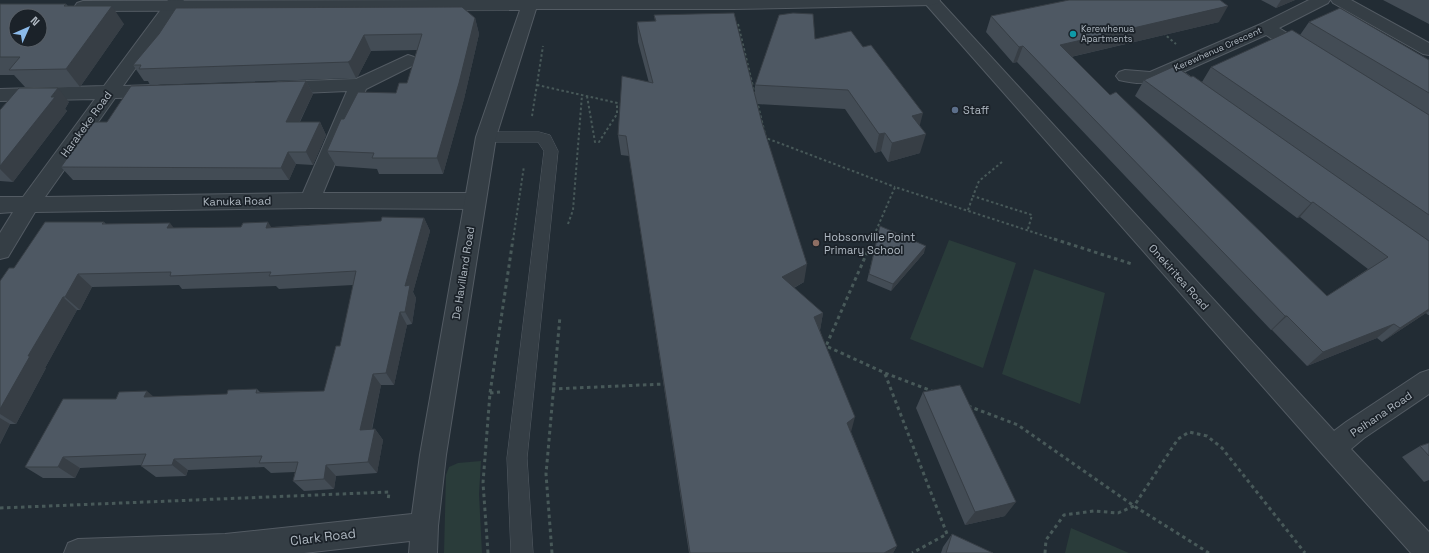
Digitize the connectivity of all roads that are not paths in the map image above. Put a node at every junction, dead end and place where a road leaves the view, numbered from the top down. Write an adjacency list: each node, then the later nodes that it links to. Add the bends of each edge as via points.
1 (930, 0): 5 (street, via 733,4); 26 (street, Onekiritea Road)
2 (1322, 0): 7 (street, Kerewhenua Crescent)
3 (1338, 0): 8 (street)
4 (174, 3): 5 (street); 6 (street); 16 (street, Harakeke Road)
5 (530, 3): 19 (street, De Havilland Road)
6 (69, 6)
7 (1267, 28): 10 (street, Kerewhenua Crescent); 11 (street, Kerewhenua Crescent)
8 (1429, 50)
9 (408, 61): 13 (street)
10 (1321, 62)
11 (1169, 70): 12 (street, Kerewhenua Crescent, via 1152,78); 17 (street, Kerewhenua Crescent)
12 (1125, 76)
13 (360, 85): 14 (street); 20 (street)
14 (264, 88)
15 (177, 91): 16 (street)
16 (109, 93): 18 (street); 23 (street, Harakeke Road)
17 (1202, 94)
18 (0, 95)
19 (486, 137): 21 (street, De Havilland Road); 31 (lane, via 544,139 551,151 517,458)
20 (310, 200): 21 (street, Kanuka Road); 23 (street, Kanuka Road)
21 (475, 201): 27 (street, De Havilland Road, via 433,455)
22 (0, 204): 23 (street, Kanuka Road)
23 (29, 204): 24 (street, Harakeke Road)
24 (0, 250)
25 (1429, 381): 26 (street, Peihana Road, via 1355,430)
26 (1333, 448): 28 (street, Onekiritea Road)
27 (424, 526): 29 (street, Clark Road, via 225,548); 30 (street, De Havilland Road)
28 (1429, 552)
29 (78, 553)
30 (423, 553)
31 (522, 553)

